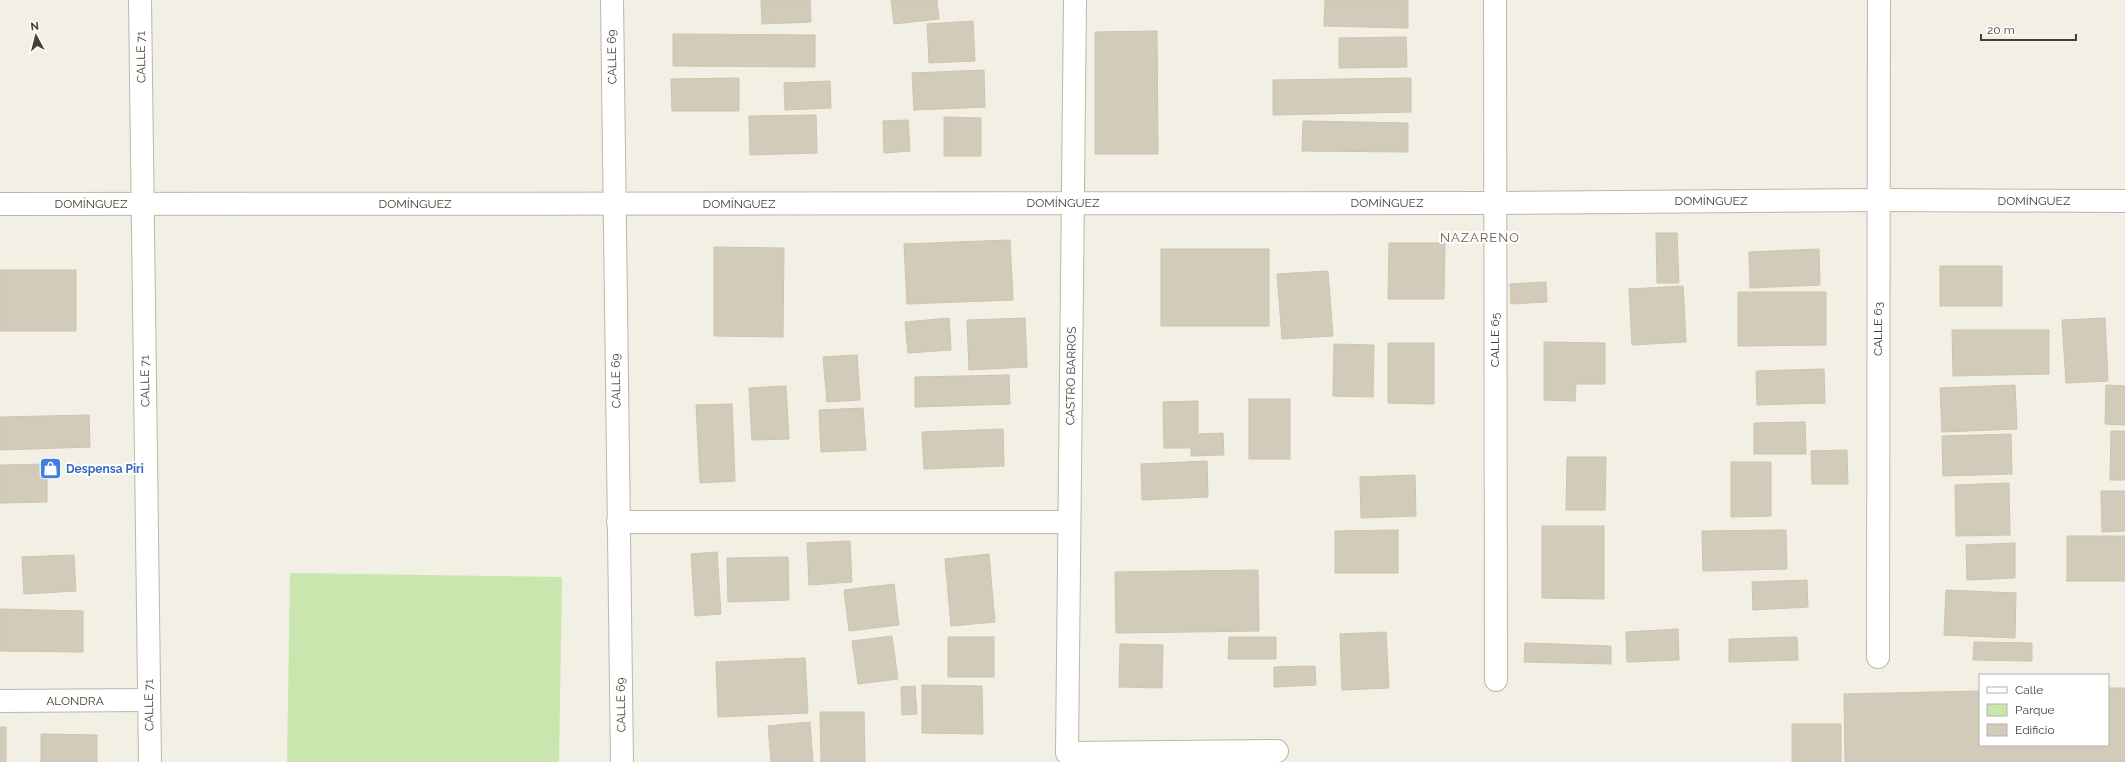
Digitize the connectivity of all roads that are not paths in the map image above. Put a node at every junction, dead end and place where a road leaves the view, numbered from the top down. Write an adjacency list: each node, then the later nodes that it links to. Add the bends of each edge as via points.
1 (140, 0): 11 (street, CALLE 71)
2 (612, 0): 12 (street, CALLE 69)
3 (1075, 0): 8 (street, CASTRO BARROS)
4 (1495, 0): 9 (street, CALLE 65)
5 (1879, 0): 6 (street, CALLE 63)
6 (1877, 200): 7 (street, DOMÍNGUEZ); 9 (street, DOMÍNGUEZ); 15 (street, CALLE 63)
7 (2125, 201)
8 (1075, 203): 9 (street, DOMÍNGUEZ); 12 (street, DOMÍNGUEZ); 14 (street, CASTRO BARROS)
9 (1495, 203): 16 (street, CALLE 65)
10 (0, 204): 11 (street, DOMÍNGUEZ)
11 (143, 204): 12 (street, DOMÍNGUEZ); 17 (street, CALLE 71)
12 (614, 204): 13 (street, CALLE 69)
13 (618, 522): 14 (street); 21 (street, CALLE 69)
14 (1068, 522): 19 (street, CASTRO BARROS, via 1067,753)
15 (1878, 657)
16 (1496, 680)
17 (149, 700): 18 (street, ALONDRA); 20 (street, CALLE 71)
18 (0, 701)
19 (1277, 751)
20 (150, 762)
21 (622, 762)

